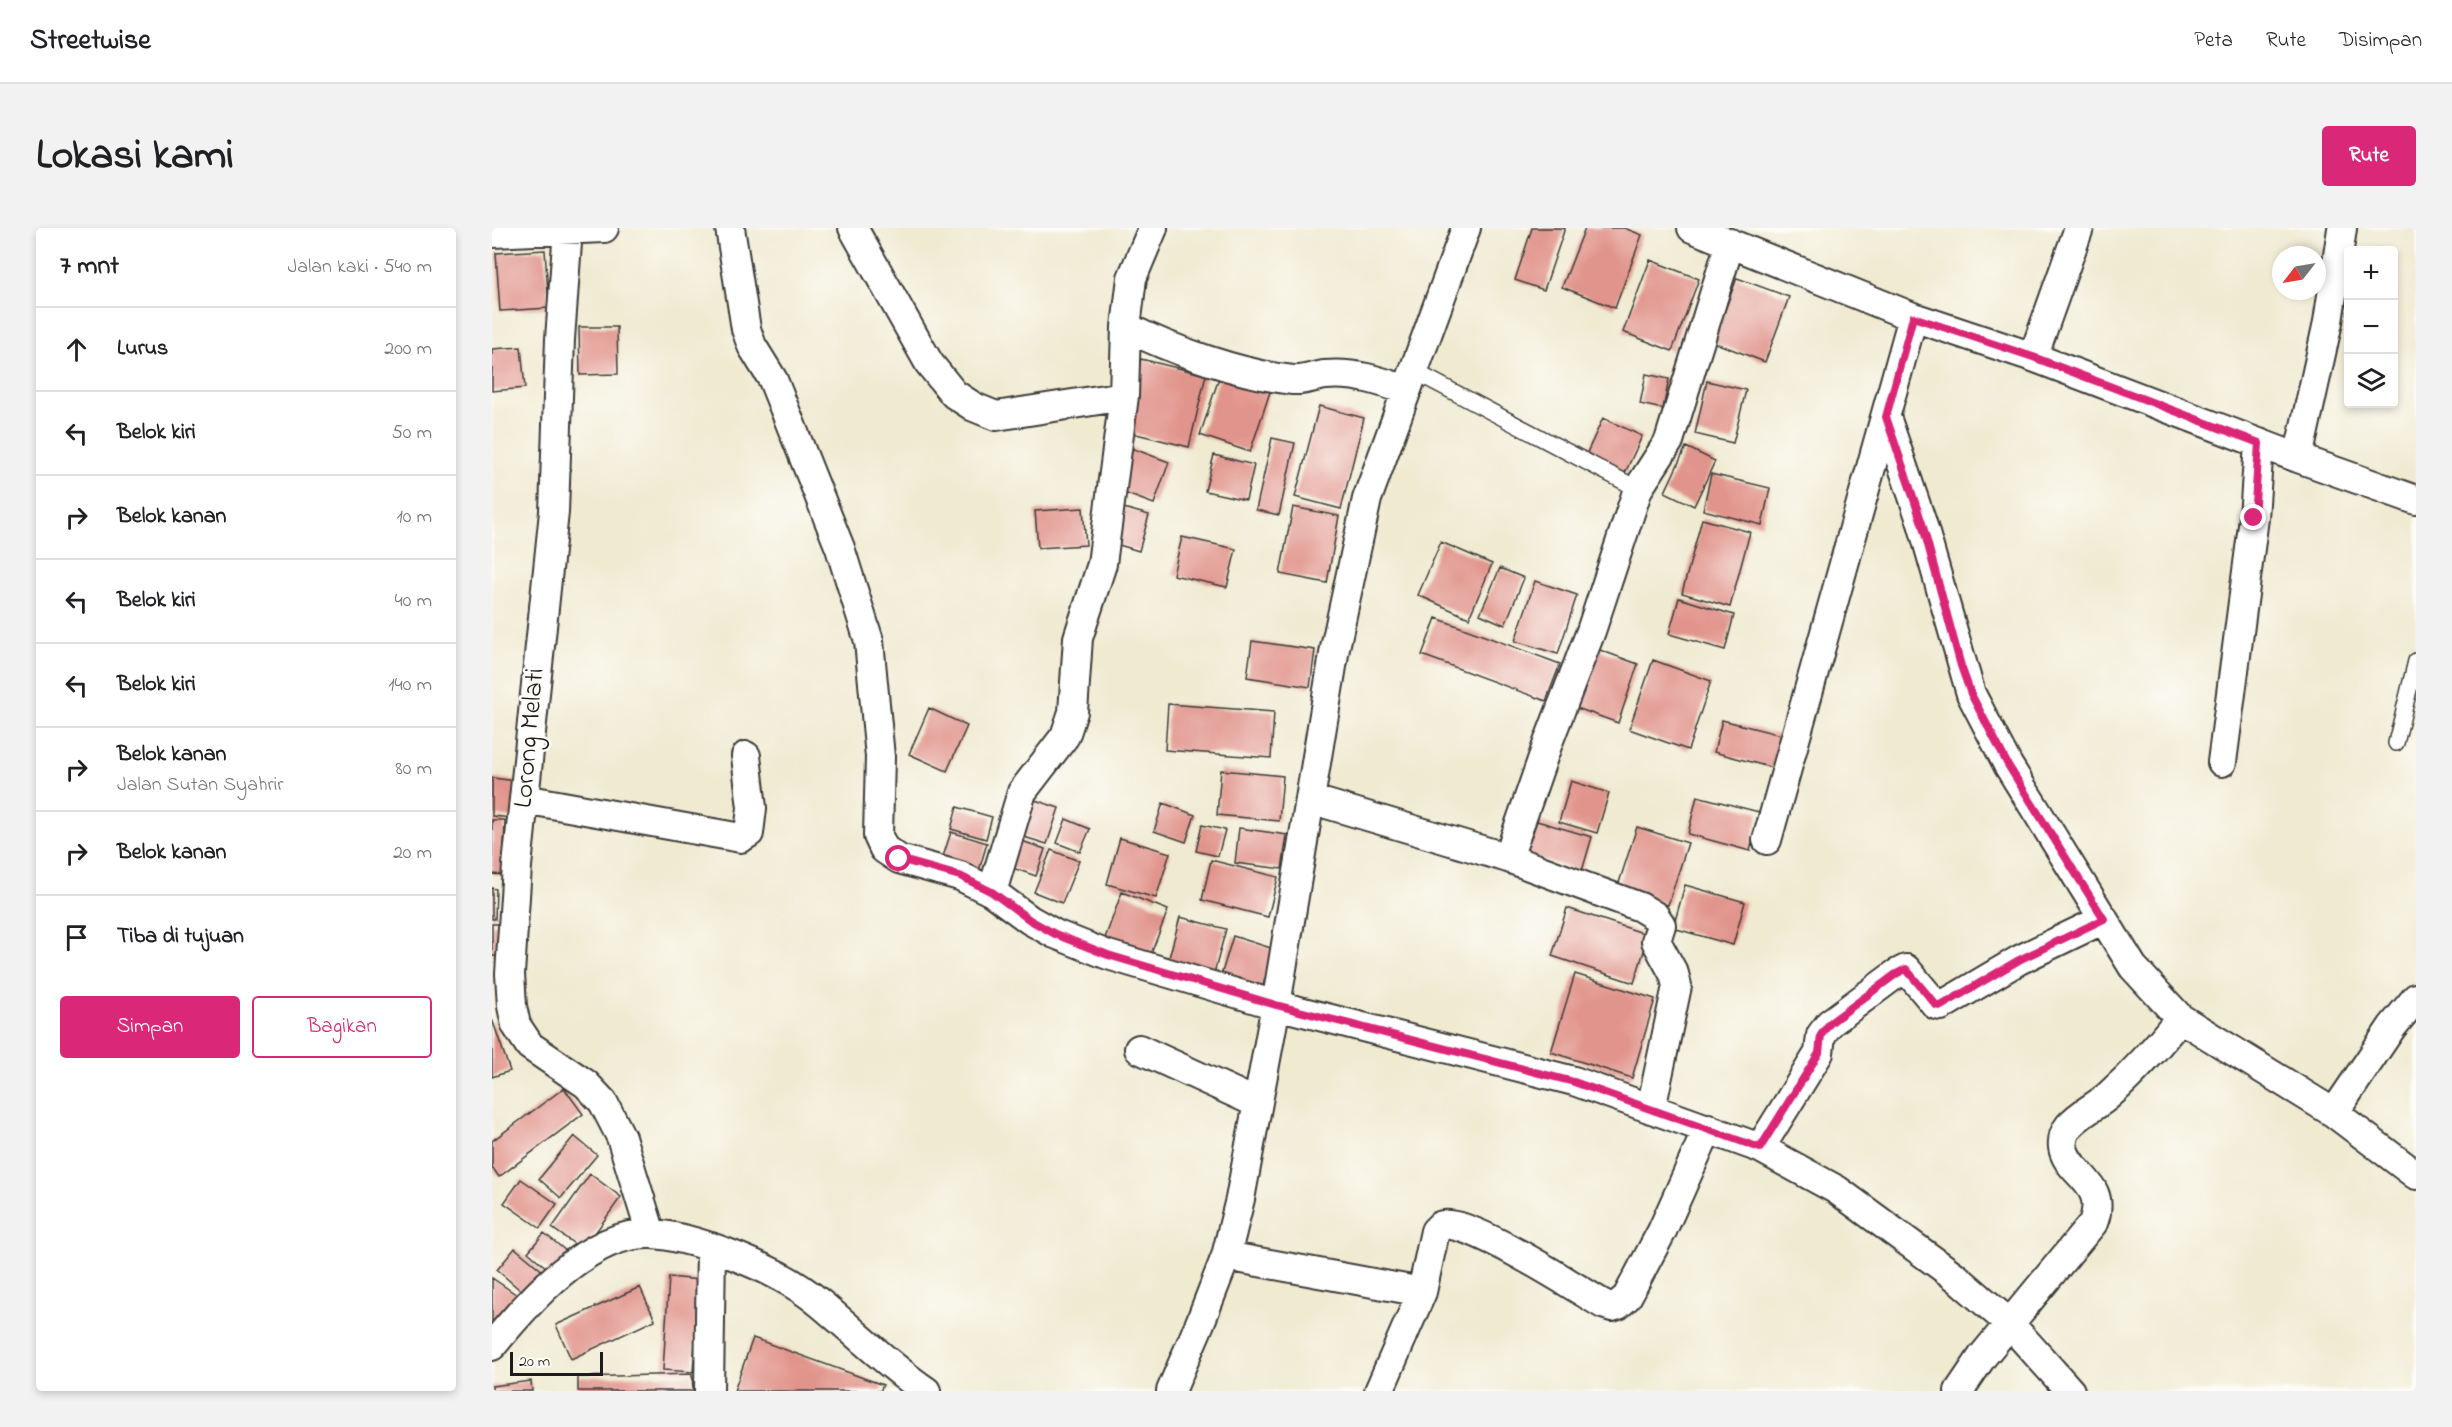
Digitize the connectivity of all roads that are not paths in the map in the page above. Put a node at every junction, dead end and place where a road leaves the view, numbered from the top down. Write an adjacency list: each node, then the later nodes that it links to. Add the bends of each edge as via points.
1 (604, 228): 9 (street)
2 (730, 228): 31 (street, via 746,329 773,380 840,548 869,641 880,757 879,841 899,859 960,876)
3 (853, 228): 17 (street, via 929,363 954,394 974,407 996,416)
4 (1153, 228): 14 (street, via 1132,278)
5 (1466, 228): 16 (street)
6 (1692, 228): 12 (street)
7 (2079, 228): 15 (street)
8 (528, 229): 9 (street); 11 (street)
9 (568, 229): 27 (street, Lorong Melati, via 554,512)
10 (2342, 229): 20 (street, via 2324,345)
11 (492, 233)
12 (1730, 243): 13 (street); 21 (street, via 1669,441)
13 (1913, 317): 15 (street); 18 (street)
14 (1126, 327): 16 (street, via 1155,342 1242,369 1295,380 1327,375); 17 (street)
15 (2033, 357): 19 (street)
16 (1410, 381): 21 (lane); 28 (street, via 1367,499 1335,648)
17 (1124, 396): 31 (street, via 1102,564 1078,638 1073,712 1065,736 1022,792)
18 (1886, 417): 29 (street); 32 (street, via 1922,523 1971,694 2008,765)
19 (2259, 443): 20 (street); 26 (street, via 2254,518)
20 (2298, 458): 22 (street)
21 (1638, 489): 30 (street)
22 (2416, 500)
23 (2416, 661): 24 (lane)
24 (2396, 742)
25 (746, 756): 27 (street, via 752,808 749,833 741,838)
26 (2222, 762)
27 (524, 799): 43 (street, Lorong Melati, via 510,974 516,1025 530,1046 586,1084 603,1102 621,1137)
28 (1310, 799): 30 (street); 34 (street)
29 (1767, 840)
30 (1509, 858): 38 (street, via 1640,907 1661,924 1656,941 1677,986)
31 (992, 892): 34 (street, via 1030,920 1076,944)
32 (2104, 919): 35 (street, via 2133,967); 41 (street, via 2019,960 1941,1006 1906,969 1896,974 1830,1023 1821,1035 1819,1053)
33 (2416, 998): 39 (street)
34 (1276, 1005): 37 (street); 38 (street, via 1574,1082)
35 (2180, 1018): 39 (street); 47 (street, via 2148,1060 2075,1119 2066,1131 2062,1146 2089,1184 2096,1200 2096,1215 2082,1239)
36 (1139, 1049): 37 (street)
37 (1257, 1103): 45 (street)
38 (1651, 1109): 40 (street)
39 (2334, 1113): 42 (street)
40 (1708, 1128): 41 (street); 46 (street, via 1662,1231 1627,1296 1618,1305 1603,1304 1512,1250 1451,1223 1436,1231)
41 (1760, 1148): 47 (street, via 1837,1191 1891,1228)
42 (2416, 1175)
43 (651, 1234): 44 (street); 48 (street, via 613,1242 562,1273 519,1312)
44 (711, 1247): 49 (street, via 791,1281 820,1303); 50 (street)
45 (1226, 1256): 46 (street); 52 (street)
46 (1422, 1292): 53 (street)
47 (2009, 1323): 54 (street); 55 (street)
48 (492, 1346)
49 (896, 1382): 51 (street)
50 (709, 1391)
51 (926, 1391)
52 (1171, 1391)
53 (1379, 1391)
54 (1959, 1391)
55 (2070, 1391)

